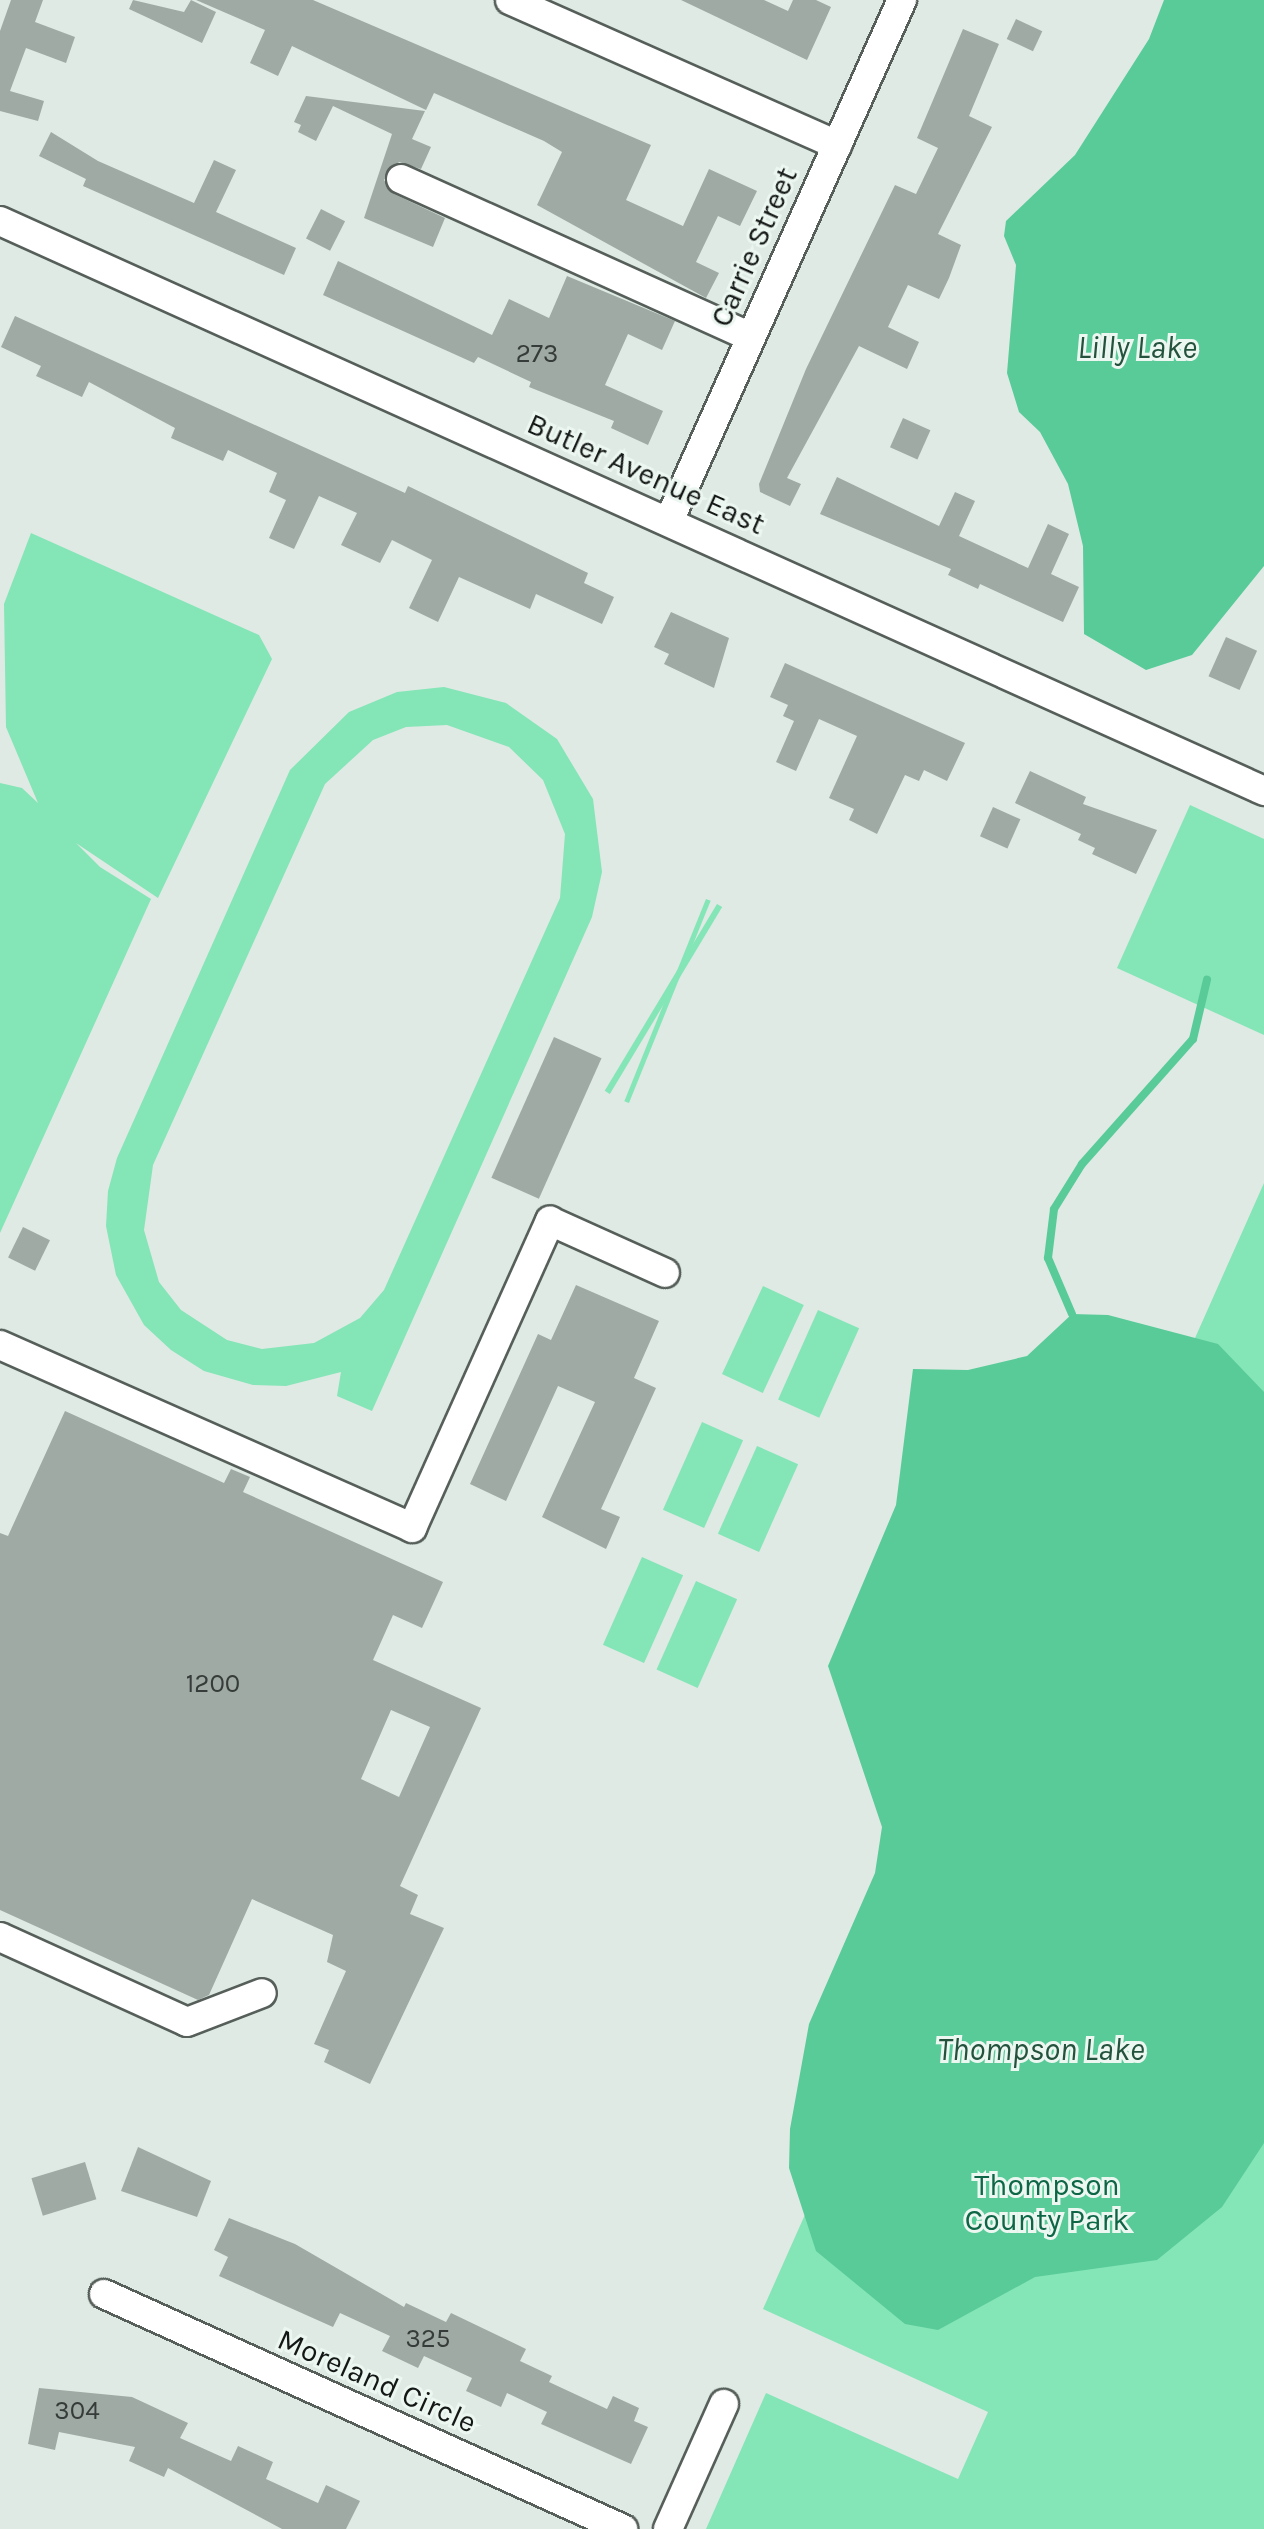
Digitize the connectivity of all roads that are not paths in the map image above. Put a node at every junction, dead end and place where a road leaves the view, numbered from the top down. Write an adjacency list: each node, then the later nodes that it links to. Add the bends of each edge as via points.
1 (510, 0): 3 (street)
2 (902, 0): 3 (street, Carrie Street)
3 (837, 145): 6 (street, Carrie Street)
4 (401, 179): 6 (street)
5 (0, 221): 7 (street, Butler Avenue East)
6 (751, 337): 7 (street, Carrie Street)
7 (669, 521): 8 (street, Butler Avenue East)
8 (1264, 791)
9 (665, 1273): 10 (street, via 550,1221 412,1528)
10 (0, 1345)
11 (0, 1937): 12 (street, via 187,2022)
12 (262, 1993)
13 (104, 2294): 15 (street, Moreland Circle)
14 (724, 2404): 16 (street)
15 (623, 2529)
16 (668, 2529)

